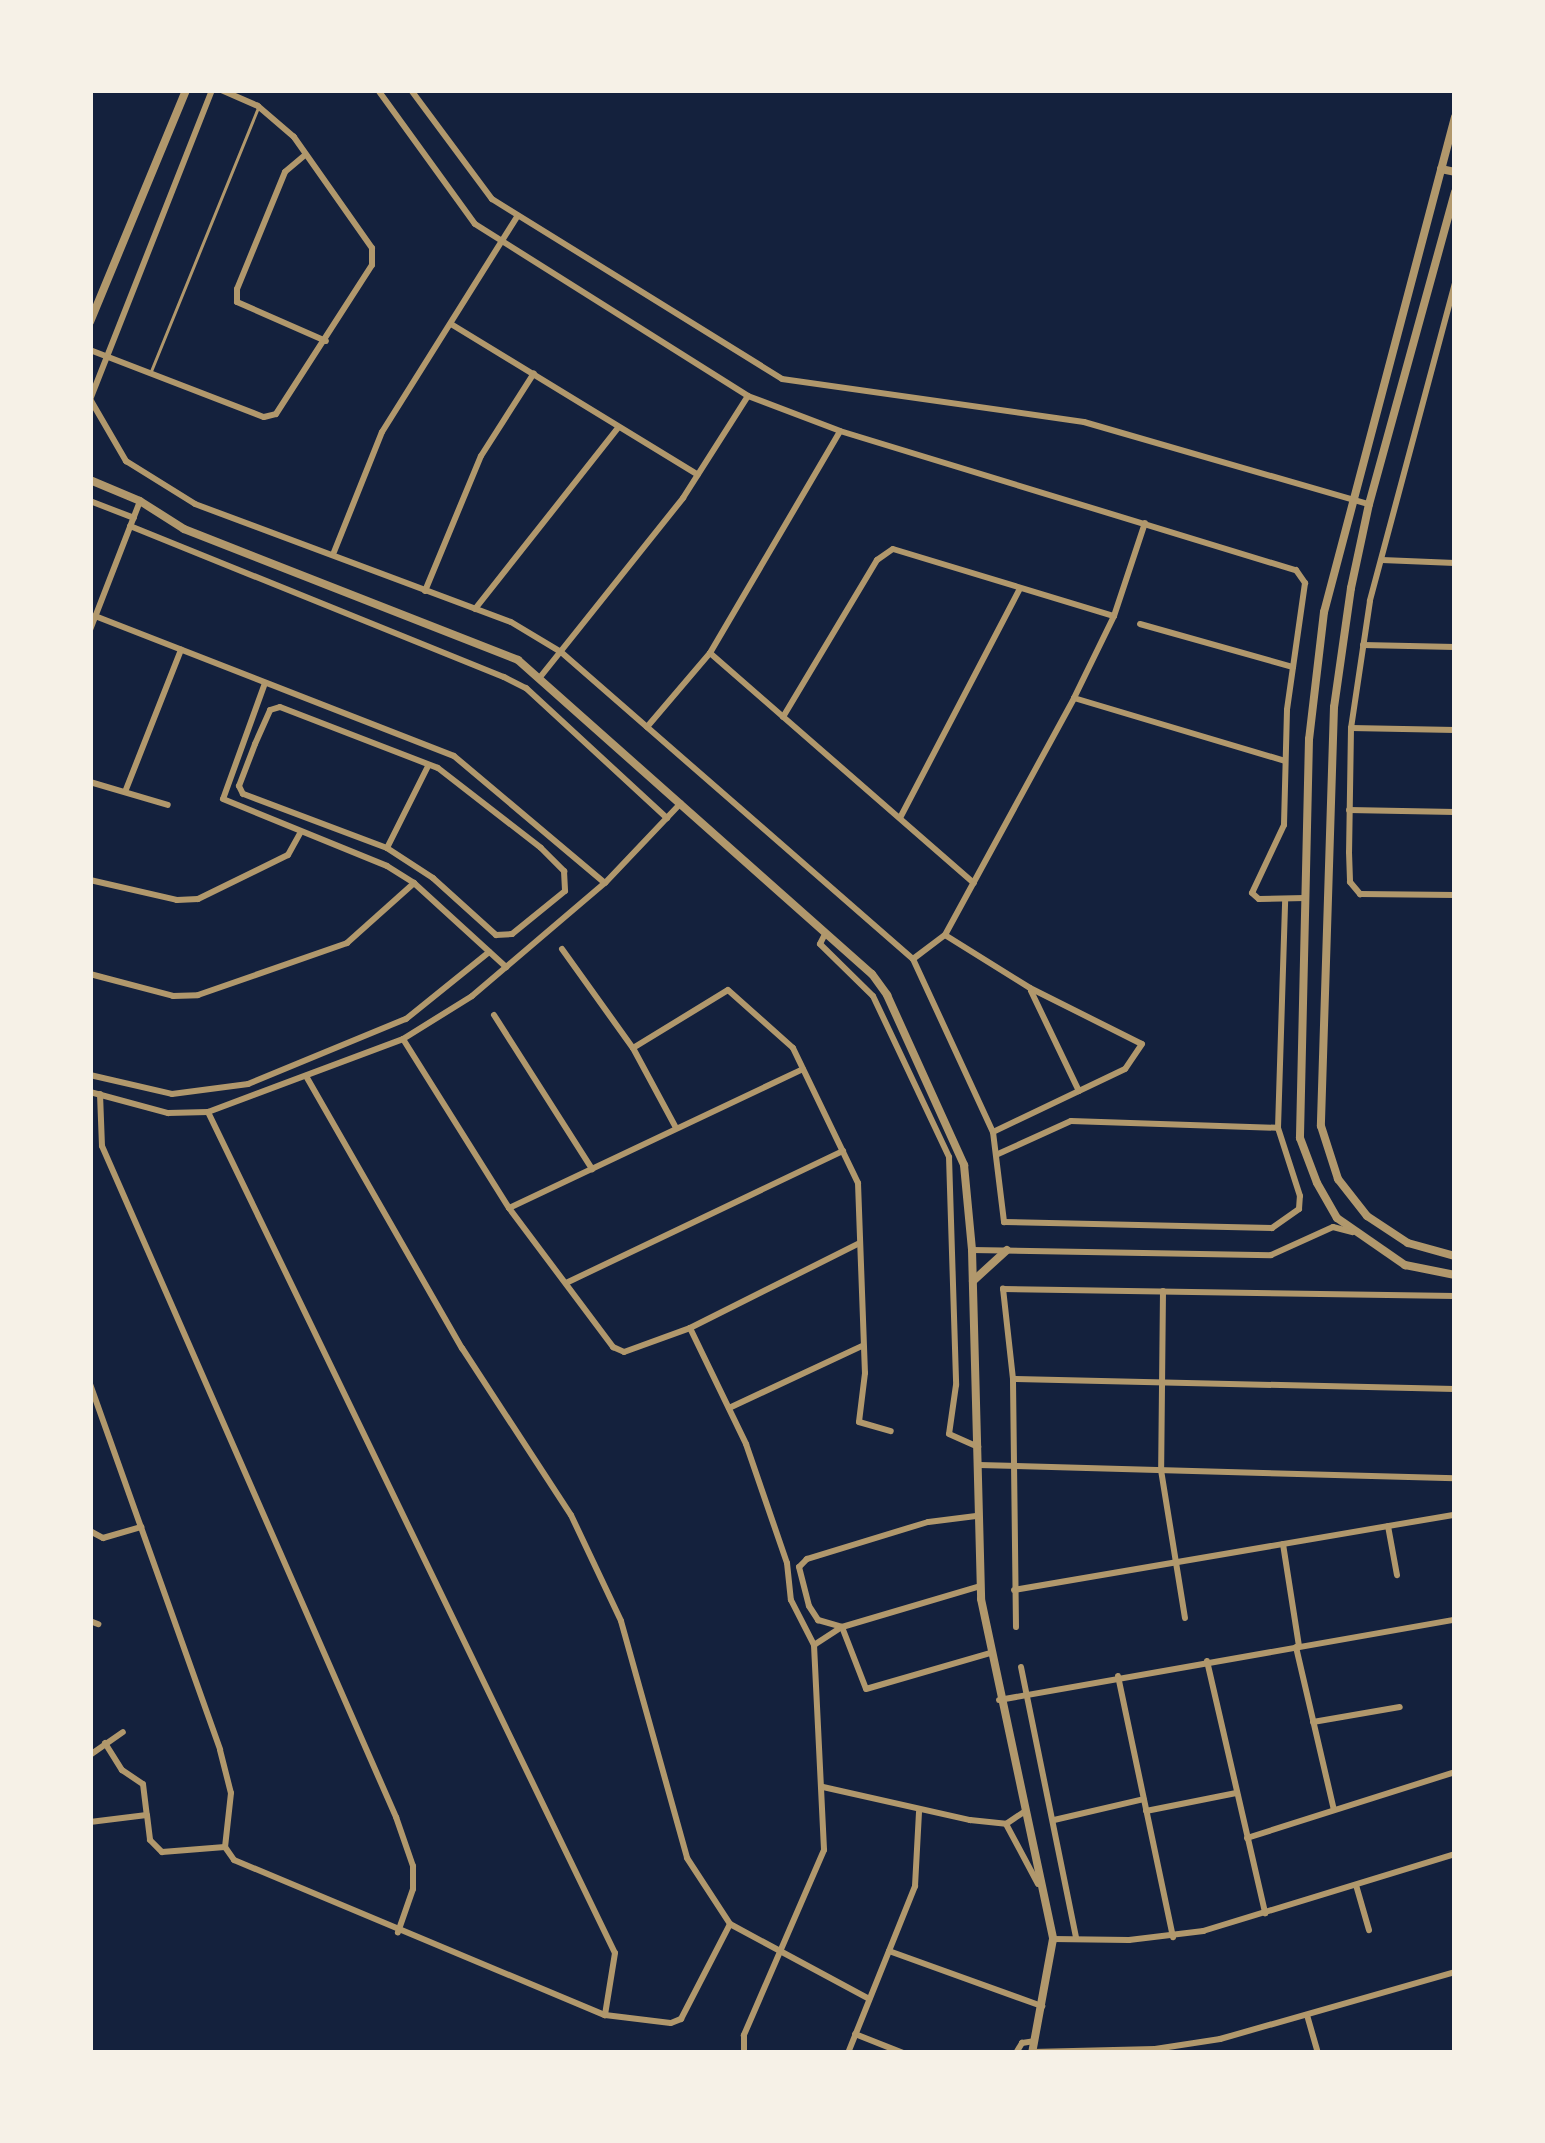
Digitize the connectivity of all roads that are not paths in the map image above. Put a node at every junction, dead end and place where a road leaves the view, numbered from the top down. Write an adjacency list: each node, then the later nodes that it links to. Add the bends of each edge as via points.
1 (186, 90): 14 (street)
2 (217, 90): 5 (street); 18 (street)
3 (378, 90): 12 (street, via 462,212)
4 (411, 90): 11 (street, via 483,190)
5 (258, 106): 7 (street); 19 (lane)
6 (1455, 117): 8 (street)
7 (305, 155): 16 (street, via 374,256); 16 (street, via 285,172 237,302)
8 (1441, 169): 9 (street); 26 (street)
9 (1455, 172)
10 (1455, 192): 29 (street)
11 (517, 218): 12 (street); 26 (street, via 782,379 1084,422)
12 (503, 241): 15 (street); 21 (street)
13 (1455, 284): 33 (street)
14 (90, 322)
15 (452, 324): 20 (street); 32 (street, via 382,432)
16 (326, 341): 19 (street, via 286,405 264,417)
17 (90, 350): 18 (street)
18 (107, 356): 19 (street); 32 (street, via 91,408 138,471 195,504)
19 (149, 374)
20 (534, 374): 22 (street); 36 (street, via 481,456)
21 (748, 396): 23 (street); 24 (street)
22 (619, 428): 24 (street); 37 (street)
23 (840, 431): 31 (street); 46 (street)
24 (698, 475): 45 (street)
25 (90, 480): 28 (street)
26 (1350, 500): 29 (street); 78 (street, via 1311,703)
27 (90, 501): 30 (street)
28 (140, 501): 30 (street); 48 (street, via 184,529 494,649)
29 (1369, 504): 113 (street, via 1334,707 1321,1126 1338,1179 1367,1216 1408,1243)
30 (132, 522): 38 (street); 66 (street, via 515,682)
31 (1145, 524): 39 (street); 47 (street, via 1296,570 1305,583)
32 (334, 552): 36 (street)
33 (1382, 560): 34 (street); 42 (street)
34 (1455, 563)
35 (1021, 586): 39 (street); 52 (street, via 904,549 884,552); 67 (street)
36 (425, 591): 37 (street)
37 (475, 609): 45 (street)
38 (95, 616): 41 (street); 44 (street)
39 (1114, 616): 50 (street)
40 (1140, 624): 47 (street)
41 (90, 629)
42 (1363, 645): 43 (street); 55 (street)
43 (1455, 647)
44 (181, 650): 49 (street); 60 (street)
45 (561, 652): 48 (street); 54 (street)
46 (710, 653): 52 (street); 54 (street)
47 (1294, 668): 57 (street)
48 (541, 676): 61 (street)
49 (265, 682): 51 (street); 68 (street, via 223,799)
50 (1074, 698): 57 (street); 76 (street)
51 (321, 704): 53 (street); 70 (street, via 454,756)
52 (783, 717): 67 (street)
53 (314, 721): 58 (street); 63 (street, via 275,707 255,743 239,789)
54 (647, 727): 86 (street)
55 (1351, 728): 56 (street); 64 (street)
56 (1455, 730)
57 (1285, 761): 79 (street, via 1284,825 1252,893)
58 (429, 765): 71 (street); 72 (street)
59 (90, 782): 60 (street)
60 (125, 792): 62 (street)
61 (681, 803): 66 (street); 82 (street)
62 (168, 805)
63 (281, 808): 68 (street); 71 (street)
64 (1349, 810): 65 (street); 77 (street, via 1349,882 1360,894)
65 (1455, 812)
66 (667, 818): 75 (street)
67 (900, 818): 76 (street)
68 (275, 823): 69 (street)
69 (300, 833): 73 (street, via 288,855 198,899); 74 (street)
70 (551, 836): 72 (street); 75 (street)
71 (387, 848): 80 (street)
72 (541, 848): 80 (street, via 564,871 565,891 504,937)
73 (90, 880)
74 (414, 883): 81 (street); 88 (street, via 347,943 199,995)
75 (604, 883): 87 (street)
76 (974, 883): 83 (street)
77 (1455, 896)
78 (1306, 898): 79 (street); 106 (street, via 1300,1138)
79 (1285, 899): 100 (street)
80 (471, 912): 81 (street)
81 (460, 926): 85 (street)
82 (825, 934): 111 (street, via 887,995 950,1124 964,1166); 127 (street, via 820,944 874,995 949,1157 956,1385 949,1434)
83 (945, 935): 86 (street); 89 (street)
84 (562, 949): 92 (street)
85 (489, 952): 87 (street); 94 (street, via 406,1018 248,1084 172,1094)
86 (913, 959): 102 (street)
87 (506, 967): 91 (street)
88 (90, 974)
89 (1030, 988): 96 (street); 96 (street, via 1142,1044 1125,1069)
90 (494, 1015): 105 (street)
91 (403, 1040): 95 (street); 107 (street)
92 (633, 1048): 93 (street, via 728,990 793,1048); 101 (street)
93 (803, 1069): 101 (street); 103 (street)
94 (90, 1075)
95 (306, 1076): 99 (street); 177 (street, via 462,1348 571,1515 621,1621 687,1858)
96 (1079, 1091): 102 (street)
97 (90, 1092): 98 (street)
98 (100, 1094): 99 (street, via 168,1113); 179 (street, via 107,1157 396,1817 413,1866)
99 (208, 1112): 189 (street, via 615,1952)
100 (1278, 1128): 104 (street, via 1071,1121); 104 (street, via 1300,1196 1299,1209 1272,1228 1008,1223 1001,1218)
101 (676, 1129): 105 (street)
102 (993, 1132): 104 (street)
103 (843, 1151): 110 (street, via 858,1183); 116 (street)
104 (998, 1154)
105 (592, 1169): 107 (street)
106 (1330, 1204): 108 (street); 109 (street)
107 (509, 1208): 116 (street)
108 (1321, 1230): 109 (street, via 1340,1226); 112 (street, via 1271,1255)
109 (1355, 1234): 114 (street, via 1405,1265)
110 (860, 1244): 119 (street); 120 (street)
111 (972, 1250): 112 (street); 115 (street)
112 (1007, 1250): 115 (street)
113 (1455, 1256)
114 (1455, 1275)
115 (973, 1282): 127 (street)
116 (566, 1283): 119 (street, via 613,1347 635,1352)
117 (1163, 1291): 118 (street); 121 (street, via 1003,1289); 122 (street)
118 (1455, 1296)
119 (690, 1328): 125 (street)
120 (863, 1346): 125 (street); 126 (street, via 859,1422)
121 (1013, 1378): 122 (street); 129 (street)
122 (1162, 1382): 124 (street); 130 (street)
123 (90, 1384): 135 (street)
124 (1455, 1389)
125 (729, 1408): 146 (street, via 787,1563 791,1600)
126 (891, 1431)
127 (978, 1447): 128 (street)
128 (979, 1465): 129 (street); 133 (street)
129 (1015, 1466): 130 (street); 141 (street)
130 (1161, 1470): 131 (street); 138 (street)
131 (1455, 1478)
132 (1455, 1515): 134 (street)
133 (976, 1516): 140 (street); 144 (street, via 928,1522 801,1562 809,1606 818,1620)
134 (1388, 1526): 137 (street); 139 (street)
135 (141, 1527): 136 (street, via 103,1538); 172 (street, via 220,1750 231,1793)
136 (90, 1532)
137 (1282, 1544): 138 (street); 147 (street)
138 (1176, 1562): 141 (street); 142 (street)
139 (1397, 1575)
140 (980, 1586): 144 (street); 148 (street)
141 (1013, 1590): 145 (street)
142 (1185, 1618)
143 (1455, 1620): 147 (street)
144 (842, 1627): 146 (street); 148 (street, via 861,1684 874,1690)
145 (1016, 1628)
146 (814, 1645): 160 (street)
147 (1297, 1646): 149 (street); 155 (street)
148 (990, 1652): 153 (street)
149 (1207, 1661): 151 (street); 161 (street)
150 (1021, 1667): 152 (street)
151 (1118, 1676): 152 (street); 162 (street)
152 (1026, 1692): 153 (street); 168 (street)
153 (999, 1700): 164 (street)
154 (1400, 1707): 155 (street)
155 (1313, 1722): 163 (street)
156 (123, 1732): 157 (street)
157 (105, 1743): 158 (street); 167 (street, via 143,1784)
158 (90, 1755)
159 (1455, 1772): 163 (street)
160 (823, 1787): 166 (street); 183 (street, via 821,1867)
161 (1236, 1792): 165 (street); 171 (street)
162 (1144, 1799): 165 (street); 168 (street)
163 (1334, 1810): 171 (street)
164 (1024, 1811): 170 (street); 175 (street)
165 (1146, 1811): 181 (street)
166 (919, 1812): 170 (street); 184 (street, via 919,1868)
167 (147, 1815): 169 (street); 172 (street, via 150,1840 162,1852)
168 (1054, 1820): 180 (street)
169 (90, 1822)
170 (1006, 1824): 175 (street)
171 (1246, 1838): 176 (street)
172 (226, 1851): 179 (street)
173 (1455, 1854): 174 (street)
174 (1356, 1885): 176 (street); 178 (street)
175 (1048, 1906): 182 (street)
176 (1264, 1913): 181 (street)
177 (730, 1924): 183 (street); 189 (street, via 681,2019)
178 (1369, 1930)
179 (398, 1932): 189 (street)
180 (1076, 1937): 181 (street); 182 (street)
181 (1173, 1937)
182 (1054, 1939): 187 (street)
183 (782, 1949): 186 (street); 192 (street, via 744,2035)
184 (889, 1952): 186 (street); 187 (street)
185 (1455, 1972): 188 (street)
186 (869, 2000): 190 (street)
187 (1042, 2006): 191 (street)
188 (1307, 2014): 196 (street, via 1155,2049); 197 (street)
189 (605, 2015)
190 (855, 2034): 193 (street); 194 (street)
191 (1034, 2041): 195 (street); 196 (street)
192 (744, 2053)
193 (848, 2053)
194 (903, 2053)
195 (1016, 2053)
196 (1032, 2053)
197 (1318, 2053)

